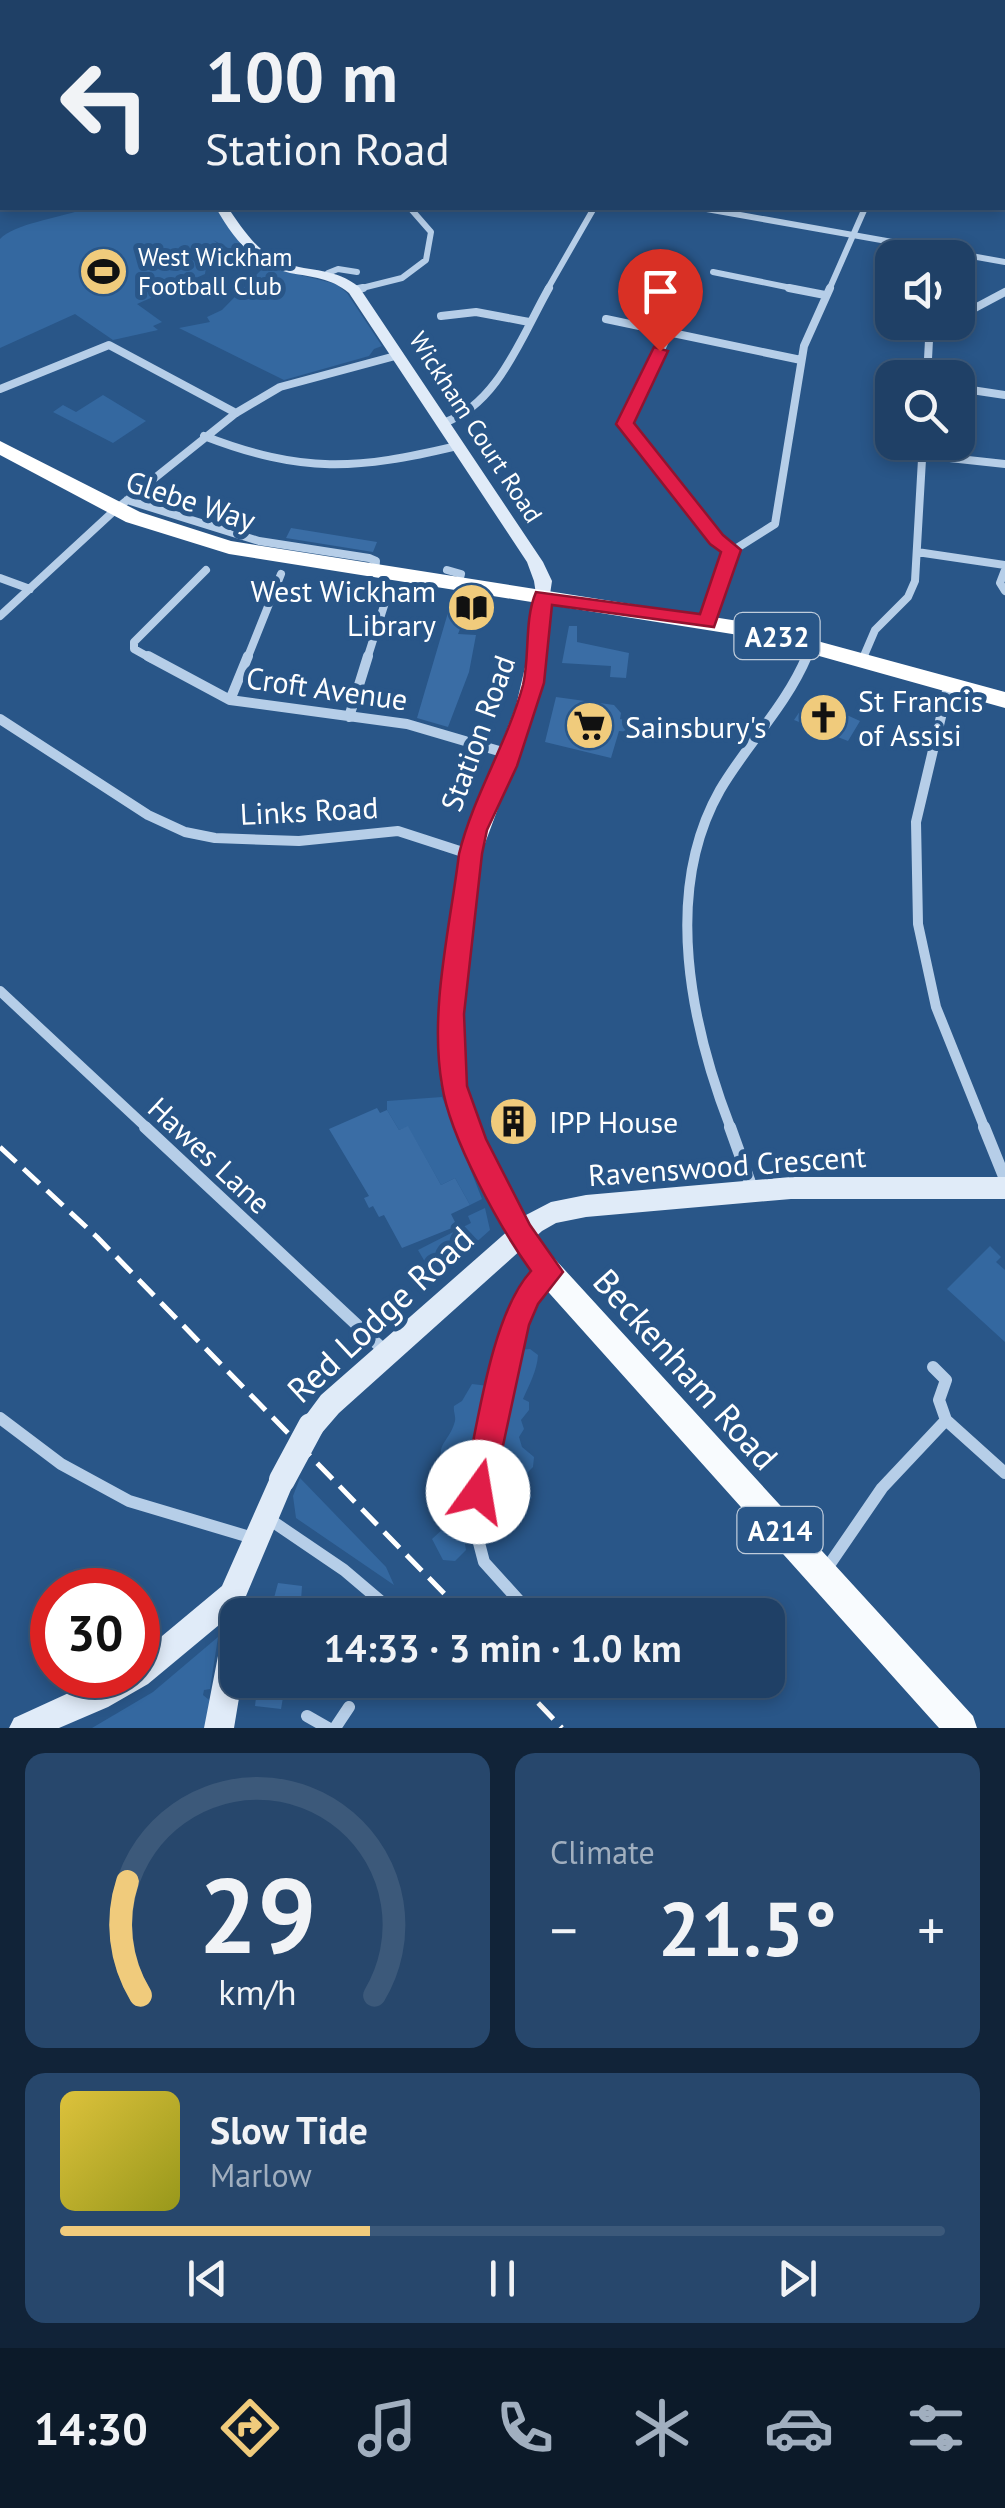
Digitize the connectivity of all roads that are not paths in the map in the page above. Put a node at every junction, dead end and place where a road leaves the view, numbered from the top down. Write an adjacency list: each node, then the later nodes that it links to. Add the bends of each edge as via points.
1 (223, 210): 10 (street, via 266,259)
2 (414, 210): 11 (street, via 433,229 423,258 408,275)
3 (593, 210): 17 (street)
4 (712, 210): 6 (street)
5 (864, 210): 6 (street)
6 (854, 235): 7 (street); 13 (street)
7 (1005, 262)
8 (357, 272): 10 (street, via 338,268)
9 (713, 272): 13 (street)
10 (328, 274): 11 (street)
11 (354, 290): 19 (street, Wickham Court Road)
12 (1005, 292): 14 (street)
13 (825, 295): 20 (street)
14 (975, 308)
15 (441, 316): 17 (street, via 476,312)
16 (606, 320): 18 (street)
17 (530, 322): 25 (street, via 482,401)
18 (669, 332): 20 (street); 33 (street, via 626,427)
19 (398, 355): 24 (street, via 284,385); 25 (street, Wickham Court Road)
20 (801, 360): 33 (street, via 774,524)
21 (0, 389): 24 (street, via 109,345)
22 (975, 391): 23 (street)
23 (1005, 395)
24 (236, 412): 26 (street)
25 (443, 424): 27 (street, Wickham Court Road)
26 (204, 436): 27 (street, via 283,462 336,468); 32 (street)
27 (458, 446): 42 (street, Wickham Court Road, via 535,562)
28 (0, 447): 32 (highway, Glebe Way / A232)
29 (922, 460): 34 (street)
30 (968, 460): 31 (street)
31 (1005, 464)
32 (122, 504): 39 (highway, Glebe Way / A232, via 180,533); 40 (street)
33 (731, 550): 44 (street)
34 (917, 552): 35 (street); 46 (street, via 910,593 875,630)
35 (1005, 568): 41 (street)
36 (206, 570): 48 (street, Croft Avenue, via 133,647)
37 (281, 574): 48 (street)
38 (0, 578): 40 (street)
39 (382, 581): 42 (highway, Glebe Way / A232, via 452,577); 50 (street)
40 (30, 589): 43 (street)
41 (1005, 592)
42 (543, 597): 44 (highway, A232); 52 (main road, Station Road / A214, via 536,670)
43 (0, 616)
44 (707, 622): 45 (highway, A232)
45 (812, 644): 46 (highway, A232); 57 (street, via 788,693 714,800 689,880 692,968 708,1058)
46 (863, 658): 47 (highway, A232)
47 (949, 684): 49 (highway, A232); 55 (street, via 916,822 918,924 946,1038)
48 (230, 700): 50 (street, Croft Avenue)
49 (1005, 700)
50 (349, 717): 52 (street, Croft Avenue, via 414,726)
51 (0, 718): 53 (street, Links Road, via 185,832 299,842 393,831)
52 (510, 754): 53 (main road, Station Road / A214)
53 (470, 854): 58 (main road, Station Road / A214, via 452,1072 474,1142)
54 (0, 991): 60 (street, Hawes Lane)
55 (1005, 1179)
56 (1005, 1188): 57 (street, Ravenswood Crescent)
57 (753, 1191): 58 (street, Ravenswood Crescent, via 566,1209)
58 (520, 1234): 59 (main road, Beckenham Road / A214); 60 (street, Red Lodge Road)
59 (549, 1272): 66 (main road, Beckenham Road / A214); 69 (street, via 528,1295 515,1325 473,1520 486,1568)
60 (388, 1354): 65 (street, Red Lodge Road, bridge, via 311,1426)
61 (933, 1367): 63 (street, via 946,1380 939,1392)
62 (0, 1418): 65 (street, via 110,1492 175,1518)
63 (946, 1420): 64 (street); 66 (street, via 882,1488)
64 (1005, 1473)
65 (259, 1527): 67 (street, Red Lodge Road); 68 (street, via 344,1570)
66 (821, 1576): 79 (main road, Beckenham Road / A214)
67 (238, 1598)
68 (377, 1598)
69 (515, 1598)
70 (220, 1617): 71 (street)
71 (160, 1659)
72 (96, 1698): 76 (street)
73 (225, 1698): 77 (street)
74 (349, 1707): 78 (street)
75 (307, 1716): 78 (street)
76 (24, 1728)
77 (219, 1728)
78 (331, 1728)
79 (961, 1728)

